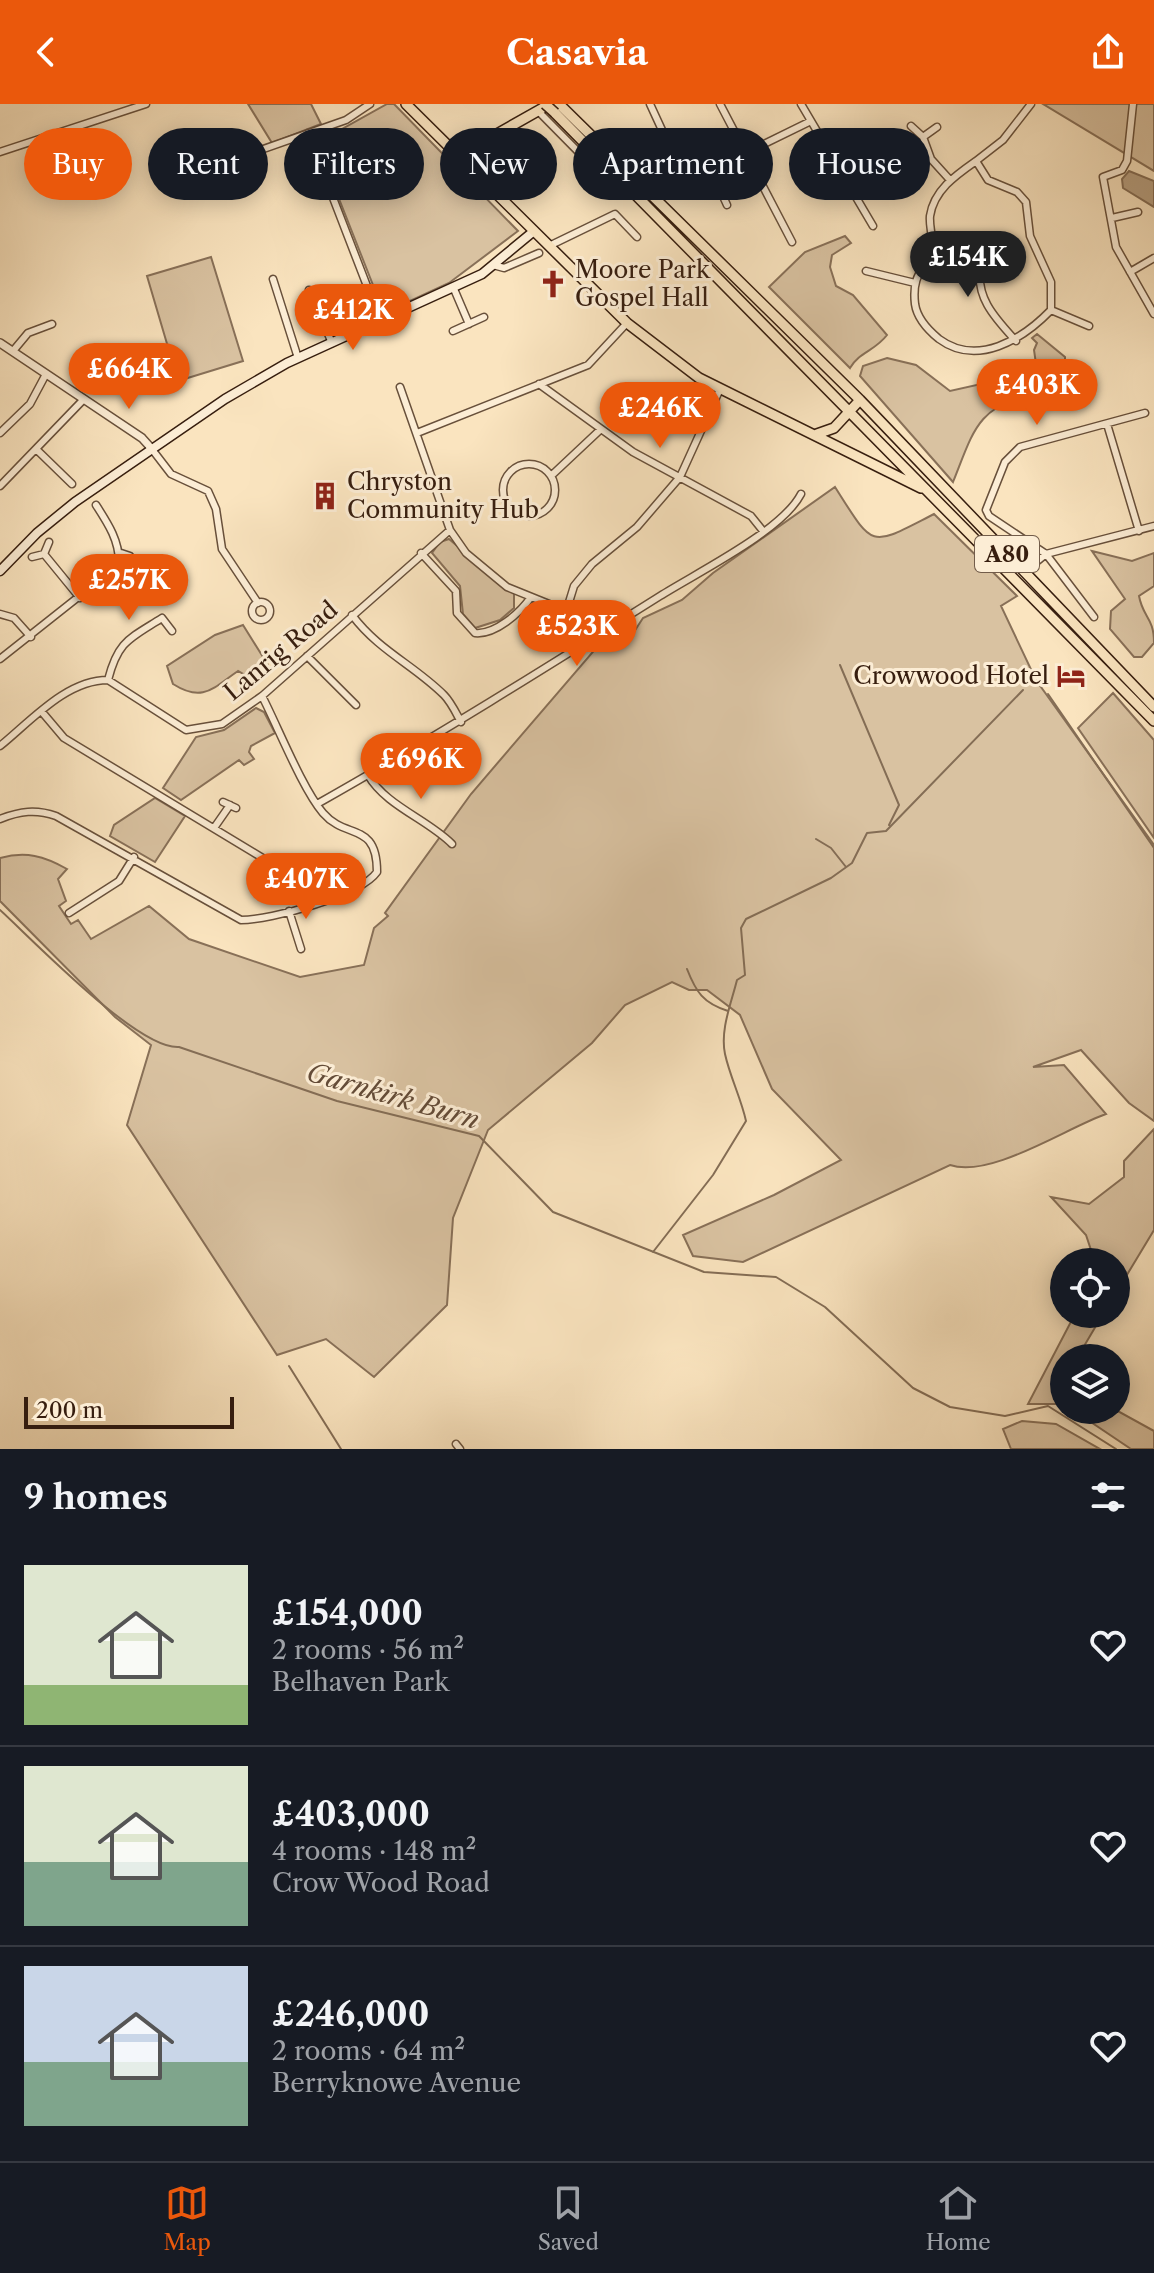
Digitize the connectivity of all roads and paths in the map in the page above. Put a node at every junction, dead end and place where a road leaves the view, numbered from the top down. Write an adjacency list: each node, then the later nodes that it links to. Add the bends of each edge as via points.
1 (146, 104): 21 (street)
2 (370, 104): 12 (street)
3 (406, 104): 18 (main road)
4 (650, 104): 14 (street)
5 (720, 104): 15 (street)
6 (801, 104): 10 (street)
7 (1031, 104): 23 (street, via 1003,140)
8 (1133, 104): 31 (street, via 1127,161 1122,170 1103,177)
9 (552, 107): 13 (main road); 17 (street); 68 (main road, A80); 69 (main road, A80)
10 (811, 121): 19 (street); 32 (street)
11 (937, 127): 16 (street)
12 (323, 128)
13 (512, 128)
14 (661, 128)
15 (733, 128)
16 (930, 132)
17 (573, 135)
18 (440, 138)
19 (773, 139)
20 (0, 142): 21 (street)
21 (2, 152)
22 (930, 156): 24 (street)
23 (976, 161): 24 (street); 49 (street, via 988,180 1017,192 1026,202 1030,236 1051,282)
24 (950, 180): 46 (street, via 932,209 932,247)
25 (334, 200): 50 (street)
26 (503, 200): 33 (main road)
27 (725, 200): 29 (street)
28 (772, 200): 35 (street)
29 (727, 205)
30 (1138, 212): 31 (street)
31 (1112, 218): 44 (street, via 1116,247)
32 (873, 226)
33 (534, 231): 36 (main road); 41 (main road)
34 (637, 237): 36 (street, via 615,214)
35 (792, 242)
36 (549, 246): 53 (main road)
37 (534, 253): 41 (street, via 504,268)
38 (969, 255): 42 (street)
39 (993, 255): 42 (street)
40 (1154, 258): 44 (street)
41 (493, 265): 47 (main road)
42 (981, 265): 58 (street, via 980,289 992,314)
43 (866, 271): 46 (street)
44 (1130, 272): 51 (street)
45 (273, 279): 62 (street)
46 (915, 283): 58 (street, via 919,316 954,350)
47 (454, 289): 55 (street); 60 (main road)
48 (309, 290): 60 (street)
49 (1051, 310): 56 (street); 58 (street)
50 (377, 312)
51 (1154, 314)
52 (484, 317): 55 (street)
53 (627, 323): 64 (street, via 588,365); 66 (main road)
54 (52, 324): 61 (street, via 28,333)
55 (469, 324): 57 (street)
56 (1089, 326)
57 (453, 331)
58 (1016, 341)
59 (0, 343): 61 (street)
60 (332, 343): 62 (main road)
61 (13, 351): 63 (street)
62 (298, 358): 76 (main road)
63 (46, 374): 67 (street); 73 (street, via 30,404)
64 (539, 384): 72 (street); 74 (street)
65 (400, 387): 74 (street)
66 (720, 389): 75 (main road); 79 (street)
67 (84, 399): 76 (street); 77 (street)
68 (860, 400): 69 (main road); 95 (main road, A80)
69 (848, 412): 75 (main road, via 829,431); 82 (main road, A80)
70 (1145, 413): 71 (street)
71 (1107, 424): 88 (street); 92 (street, via 1020,447 1005,462 986,510)
72 (601, 429): 78 (street); 79 (street)
73 (0, 433)
74 (417, 433): 86 (street)
75 (815, 434): 82 (main road)
76 (151, 448): 94 (main road, via 55,518); 100 (street, via 171,474 208,491 222,549)
77 (36, 449): 80 (street); 81 (street)
78 (552, 475): 78 (street, via 556,492 545,511 526,516 509,507 503,493 509,472 526,463 538,464)
79 (680, 477): 87 (street, via 751,516); 101 (street, via 637,527 592,564 574,586)
80 (72, 484)
81 (0, 486)
82 (931, 493): 96 (main road, A80)
83 (801, 494): 87 (street, via 792,510)
84 (96, 505): 98 (street, via 121,553 130,558)
85 (1154, 526): 88 (street)
86 (450, 530): 90 (street, Lanrig Road); 97 (street, via 466,553 507,587)
87 (763, 531): 106 (street)
88 (1139, 531): 92 (street)
89 (49, 542): 91 (street)
90 (421, 553): 97 (street, via 456,591 457,613 475,633 506,621); 103 (street, Lanrig Road)
91 (44, 554): 93 (street); 98 (street)
92 (1046, 554): 95 (street); 104 (street)
93 (32, 557)
94 (0, 571)
95 (1024, 571): 96 (street); 113 (main road, A80)
96 (1016, 580): 115 (main road, A80)
97 (531, 597): 101 (street)
98 (80, 598): 107 (street)
99 (0, 602): 102 (street)
100 (258, 603)
101 (566, 612): 106 (street)
102 (1, 614): 107 (street, via 14,618)
103 (352, 615): 108 (street, Lanrig Road); 116 (street, via 394,659 446,696)
104 (1094, 617)
105 (172, 631): 110 (street, via 162,618 122,643)
106 (606, 633): 116 (street)
107 (31, 637): 109 (street)
108 (307, 656): 111 (street, Lanrig Road); 112 (street)
109 (0, 659)
110 (108, 680): 111 (street, Lanrig Road, via 186,730 222,724); 114 (street, via 73,688)
111 (262, 696): 119 (street)
112 (356, 705)
113 (1154, 707)
114 (42, 712): 117 (street); 122 (street, via 64,738)
115 (1154, 721)
116 (461, 722): 118 (street)
117 (0, 746)
118 (368, 775): 119 (street); 123 (street, via 377,790)
119 (317, 804): 125 (street, via 333,821 359,831 372,843 377,872 358,889)
120 (230, 805): 122 (street)
121 (0, 819): 124 (street, via 40,810)
122 (214, 828): 125 (street, via 304,883)
123 (452, 844)
124 (134, 857): 126 (street, via 241,920); 127 (street, via 119,881)
125 (316, 902): 126 (street)
126 (289, 911): 128 (street)
127 (69, 913)
128 (301, 949)

